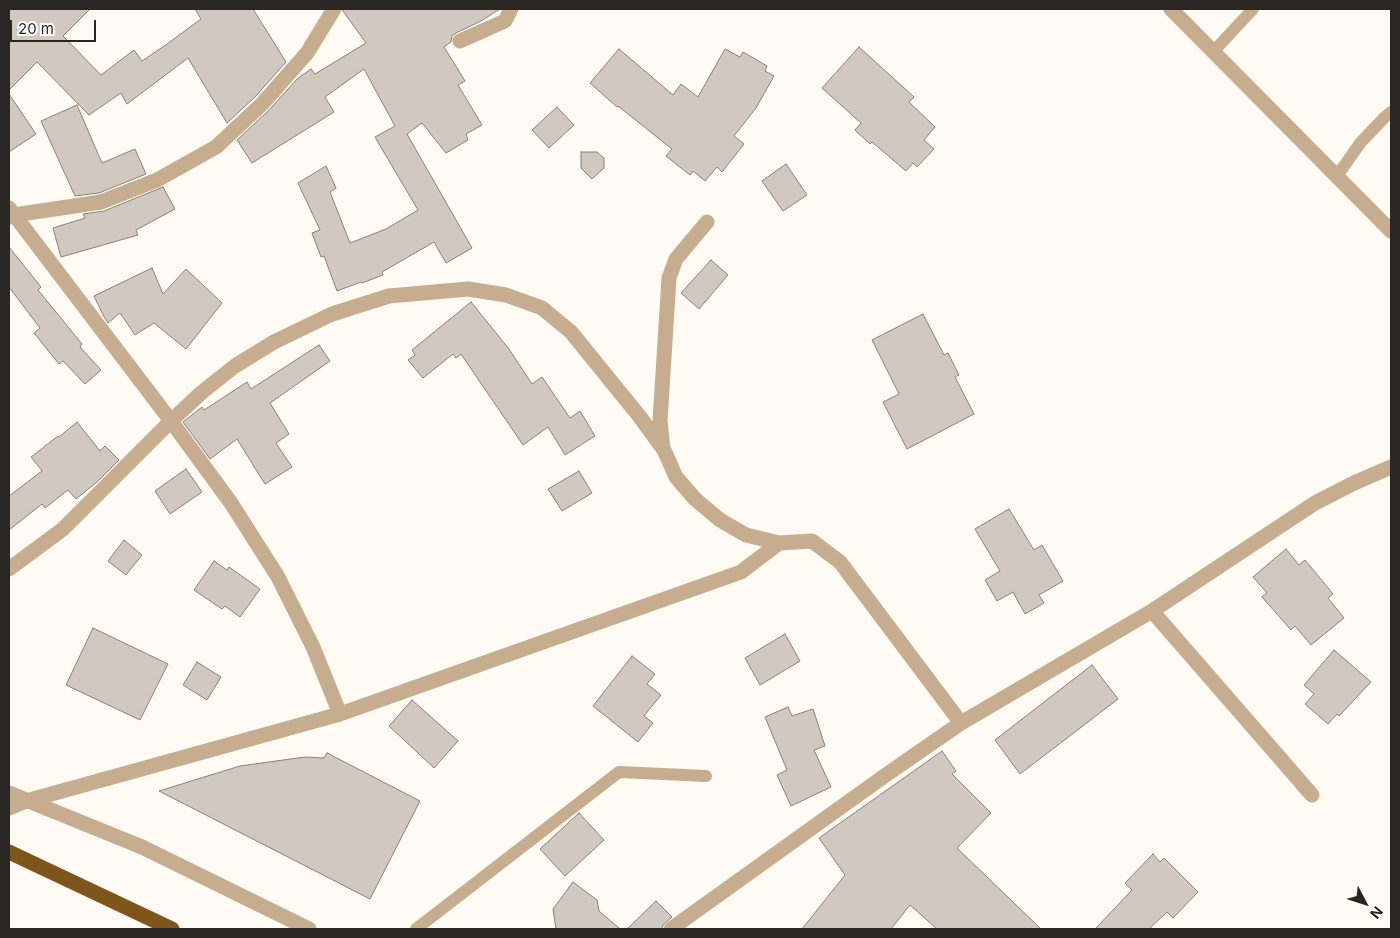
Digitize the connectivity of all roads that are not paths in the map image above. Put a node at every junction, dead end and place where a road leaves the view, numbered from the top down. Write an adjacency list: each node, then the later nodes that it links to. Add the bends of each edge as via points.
1 (334, 9): 9 (street, via 307,53 262,104 216,147 157,180 101,202)
2 (511, 9): 5 (street, via 505,21)
3 (1171, 9): 6 (street)
4 (1253, 9): 6 (lane)
5 (460, 41)
6 (1213, 52): 8 (street)
7 (1391, 112): 8 (lane, via 1361,142)
8 (1337, 176): 11 (street)
9 (10, 213): 12 (street)
10 (707, 222): 13 (street, via 676,259 670,278 660,421)
11 (1391, 230)
12 (171, 421): 13 (street, via 235,366 274,342 332,314 389,296 468,290 506,295 542,308 572,332); 16 (street, via 63,529); 18 (street, via 231,503 278,577 313,647)
13 (664, 450): 15 (street, via 676,477 720,520 746,535)
14 (1391, 467): 17 (street, via 1315,502)
15 (779, 543): 18 (street, via 741,572); 19 (street, via 812,541 840,562)
16 (9, 569)
17 (1152, 611): 19 (street); 22 (street)
18 (340, 714): 23 (street)
19 (961, 723): 29 (street)
20 (706, 776): 28 (lane, via 619,772)
21 (9, 793): 23 (street)
22 (1312, 795)
23 (26, 801): 24 (street); 27 (street, via 142,847)
24 (9, 808)
25 (9, 852): 26 (highway)
26 (172, 929)
27 (309, 929)
28 (416, 929)
29 (671, 929)

